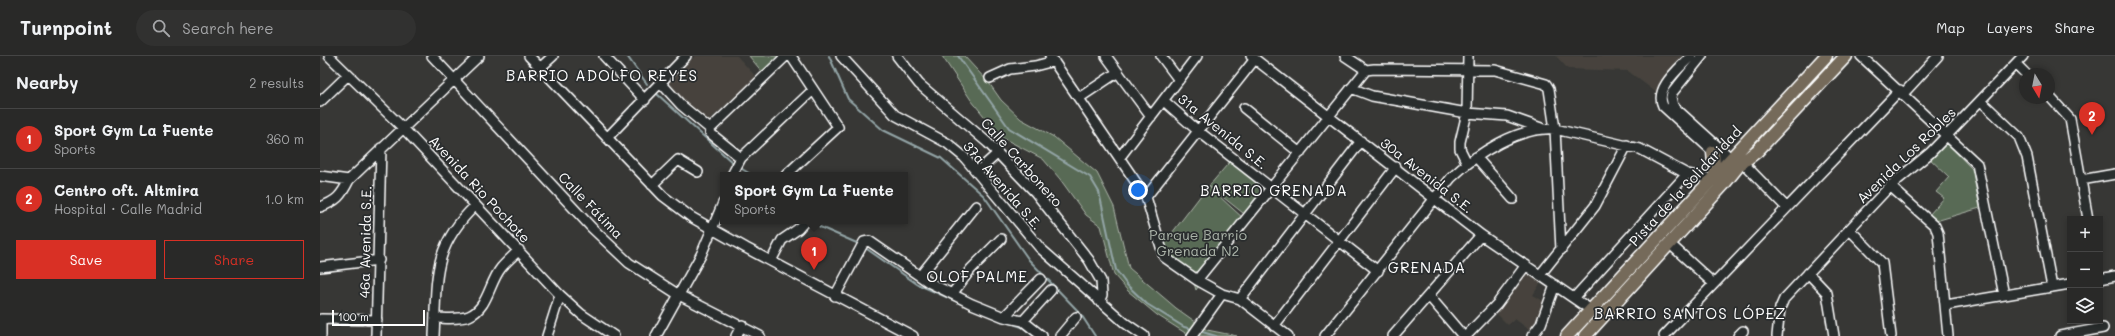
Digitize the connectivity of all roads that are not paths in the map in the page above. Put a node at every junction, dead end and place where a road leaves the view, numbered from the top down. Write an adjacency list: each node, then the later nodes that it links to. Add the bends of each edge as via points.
1 (329, 56): 32 (street, Avenida Rio Pochote)
2 (432, 56): 34 (street, Calle Fátima)
3 (479, 56): 34 (street)
4 (530, 56): 27 (street)
5 (553, 56): 27 (street)
6 (604, 56): 41 (street)
7 (686, 56): 36 (street)
8 (786, 56): 52 (street)
9 (791, 56): 38 (street)
10 (840, 56): 72 (street, 37a Avenida S.E., via 895,115 947,143)
11 (897, 56): 62 (street, Calle Carbonero, via 919,84 964,120)
12 (1106, 56): 31 (street)
13 (1161, 56): 35 (street)
14 (1197, 56): 35 (street)
15 (1345, 56): 30 (street)
16 (1468, 56): 29 (street)
17 (1691, 56): 61 (street, via 1665,86 1660,100 1663,106)
18 (1702, 56): 67 (street, via 1672,93 1671,101 1673,106)
19 (1826, 56): 67 (main road, Pista de la Solidaridad)
20 (1846, 56): 67 (main road, Pista de la Solidaridad, via 1757,151)
21 (1860, 56): 39 (street)
22 (1938, 56): 39 (street)
23 (2023, 56): 26 (street, Avenida Los Robles)
24 (1052, 58): 33 (street, via 1035,66 1010,69); 40 (street)
25 (1253, 58): 48 (street, 30a Avenida S.E.); 54 (street)
26 (2016, 64): 28 (street); 43 (street, Avenida Los Robles)
27 (541, 67): 56 (street)
28 (2020, 68)
29 (1468, 69): 30 (street); 47 (street); 53 (street, via 1503,71 1546,84)
30 (1366, 70): 37 (street)
31 (1118, 72): 40 (street); 49 (street)
32 (348, 74): 44 (street); 50 (street, Avenida Rio Pochote)
33 (990, 78)
34 (454, 80): 50 (street); 121 (street, Calle Fátima, via 592,228 629,263)
35 (1180, 80): 42 (street)
36 (661, 83): 41 (street); 52 (street)
37 (1351, 88): 47 (street, via 1372,96); 48 (street)
38 (813, 90): 65 (street); 71 (street, via 838,126)
39 (1901, 92): 55 (street); 88 (street)
40 (1079, 98): 63 (street)
41 (645, 100): 56 (street)
42 (1164, 101): 49 (street); 54 (street, 31a Avenida S.E.)
43 (1981, 101): 55 (street, Avenida Los Robles); 116 (street, via 2020,137)
44 (320, 102)
45 (2055, 103): 78 (street, via 2070,119)
46 (1244, 108): 60 (street)
47 (1467, 112): 51 (street, via 1507,116); 66 (street, via 1460,142 1460,149)
48 (1329, 116): 57 (street, 30a Avenida S.E.); 60 (street)
49 (1152, 117): 63 (street)
50 (403, 128): 59 (street); 85 (street, Avenida Rio Pochote)
51 (1541, 128): 53 (street); 64 (street, via 1504,141)
52 (710, 129): 65 (street, via 710,133)
53 (1555, 129): 58 (street); 100 (street)
54 (1197, 130): 81 (street, 31a Avenida S.E.); 82 (street)
55 (1948, 136): 80 (street, Avenida Los Robles); 122 (street, via 1977,164)
56 (607, 138): 79 (street)
57 (1361, 141): 68 (street, 30a Avenida S.E.); 90 (street)
58 (1627, 145): 73 (street, via 1640,149); 100 (street, via 1602,195)
59 (381, 148): 77 (street); 101 (street, 46a Avenida S.E.)
60 (1300, 152): 81 (street)
61 (1713, 152): 67 (street); 76 (main road)
62 (998, 153): 72 (street); 127 (street, Calle Carbonero, via 1034,192 1089,260 1101,281 1102,295)
63 (1120, 156): 82 (street)
64 (1476, 157): 66 (street); 84 (street)
65 (741, 158): 70 (street)
66 (1467, 162): 83 (street)
67 (1735, 165): 76 (main road, Pista de la Solidaridad); 88 (street); 98 (main road, Pista de la Solidaridad, via 1723,185)
68 (1396, 167): 83 (street, 30a Avenida S.E.); 97 (street)
69 (698, 172): 79 (street, via 678,160)
70 (734, 172)
71 (789, 172)
72 (977, 172): 127 (street, 37a Avenida S.E., via 1040,248)
73 (1687, 174): 76 (street); 125 (street)
74 (2115, 174): 78 (street)
75 (320, 176): 77 (street)
76 (1713, 178): 129 (main road, Pista de la Solidaridad)
77 (349, 180): 87 (street, via 333,203)
78 (2081, 180): 91 (street)
79 (652, 185): 93 (street, via 663,196)
80 (1890, 186): 94 (street, Avenida Los Robles); 128 (street, via 1935,226)
81 (1272, 189): 90 (street, 31a Avenida S.E.); 112 (street)
82 (1146, 197): 112 (street, via 1164,257)
83 (1436, 199): 95 (street, 30a Avenida S.E.); 105 (street)
84 (1513, 199)
85 (475, 206): 99 (street, Avenida Rio Pochote); 131 (street, via 452,233 442,251 437,277)
86 (976, 206): 108 (street)
87 (320, 207)
88 (1787, 208): 113 (street)
89 (720, 210): 93 (street)
90 (1305, 214): 97 (street, 31a Avenida S.E.); 126 (street)
91 (2087, 216)
92 (802, 224): 102 (street, via 782,240)
93 (712, 230): 102 (street); 121 (street)
94 (1850, 230): 106 (street, Avenida Los Robles); 161 (street, via 1882,263)
95 (1481, 235): 103 (street, 30a Avenida S.E.); 124 (street)
96 (1000, 239): 118 (street, via 971,269)
97 (1339, 241): 105 (street, 31a Avenida S.E.); 136 (street)
98 (1669, 244): 113 (street); 157 (main road, Pista de la Solidaridad)
99 (519, 250): 120 (street, Avenida Rio Pochote); 131 (street, via 501,268 481,308 469,316)
100 (1561, 250): 107 (street)
101 (379, 260): 104 (street); 133 (street, 46a Avenida S.E.)
102 (771, 261): 123 (street)
103 (1526, 265): 107 (street, 30a Avenida S.E.); 154 (street, via 1498,304)
104 (320, 267)
105 (1378, 271): 152 (street)
106 (1808, 273): 159 (street, Avenida Los Robles, via 1784,299 1780,308); 160 (street, via 1827,293)
107 (1540, 275): 115 (street, 30a Avenida S.E.)
108 (920, 276): 118 (street); 123 (street, via 869,241 862,245)
109 (2115, 276): 110 (street)
110 (2103, 278)
111 (1042, 279): 130 (street)
112 (1197, 280): 119 (street)
113 (1714, 284): 158 (street)
114 (2067, 284): 116 (street)
115 (1555, 285): 125 (street, 30a Avenida S.E.); 155 (street, via 1541,324)
116 (2052, 287): 122 (street)
117 (1051, 290): 134 (street)
118 (952, 294): 130 (street)
119 (1222, 294): 126 (street); 138 (street)
120 (560, 295): 142 (street); 143 (street, Avenida Rio Pochote, via 581,314)
121 (679, 295): 135 (street, Calle Fátima); 144 (street)
122 (2004, 295): 128 (street)
123 (835, 296): 147 (street)
124 (1429, 296): 153 (street); 154 (street)
125 (1574, 298): 129 (street, 30a Avenida S.E.)
126 (1240, 299): 136 (street)
127 (1099, 301): 150 (street, 37a Avenida S.E.)
128 (1946, 304): 162 (street)
129 (1591, 310): 156 (main road, Pista de la Solidaridad)
130 (1004, 317): 134 (street)
131 (435, 318): 141 (street)
132 (1076, 318): 149 (street)
133 (377, 320): 139 (street, via 321,319); 140 (street, 46a Avenida S.E.)
134 (1023, 321): 148 (street)
135 (742, 326): 145 (street); 146 (street, Calle Fátima)
136 (1274, 326): 151 (street)
137 (2103, 328): 163 (street)
138 (1193, 335)
139 (321, 336)
140 (376, 336)
141 (434, 336)
142 (547, 336)
143 (614, 336)
144 (656, 336)
145 (736, 336)
146 (760, 336)
147 (913, 336)
148 (1042, 336)
149 (1060, 336)
150 (1144, 336)
151 (1288, 336)
152 (1325, 336)
153 (1393, 336)
154 (1464, 336)
155 (1532, 336)
156 (1567, 336)
157 (1584, 336)
158 (1664, 336)
159 (1777, 336)
160 (1834, 336)
161 (1891, 336)
162 (1948, 336)
163 (2060, 336)

